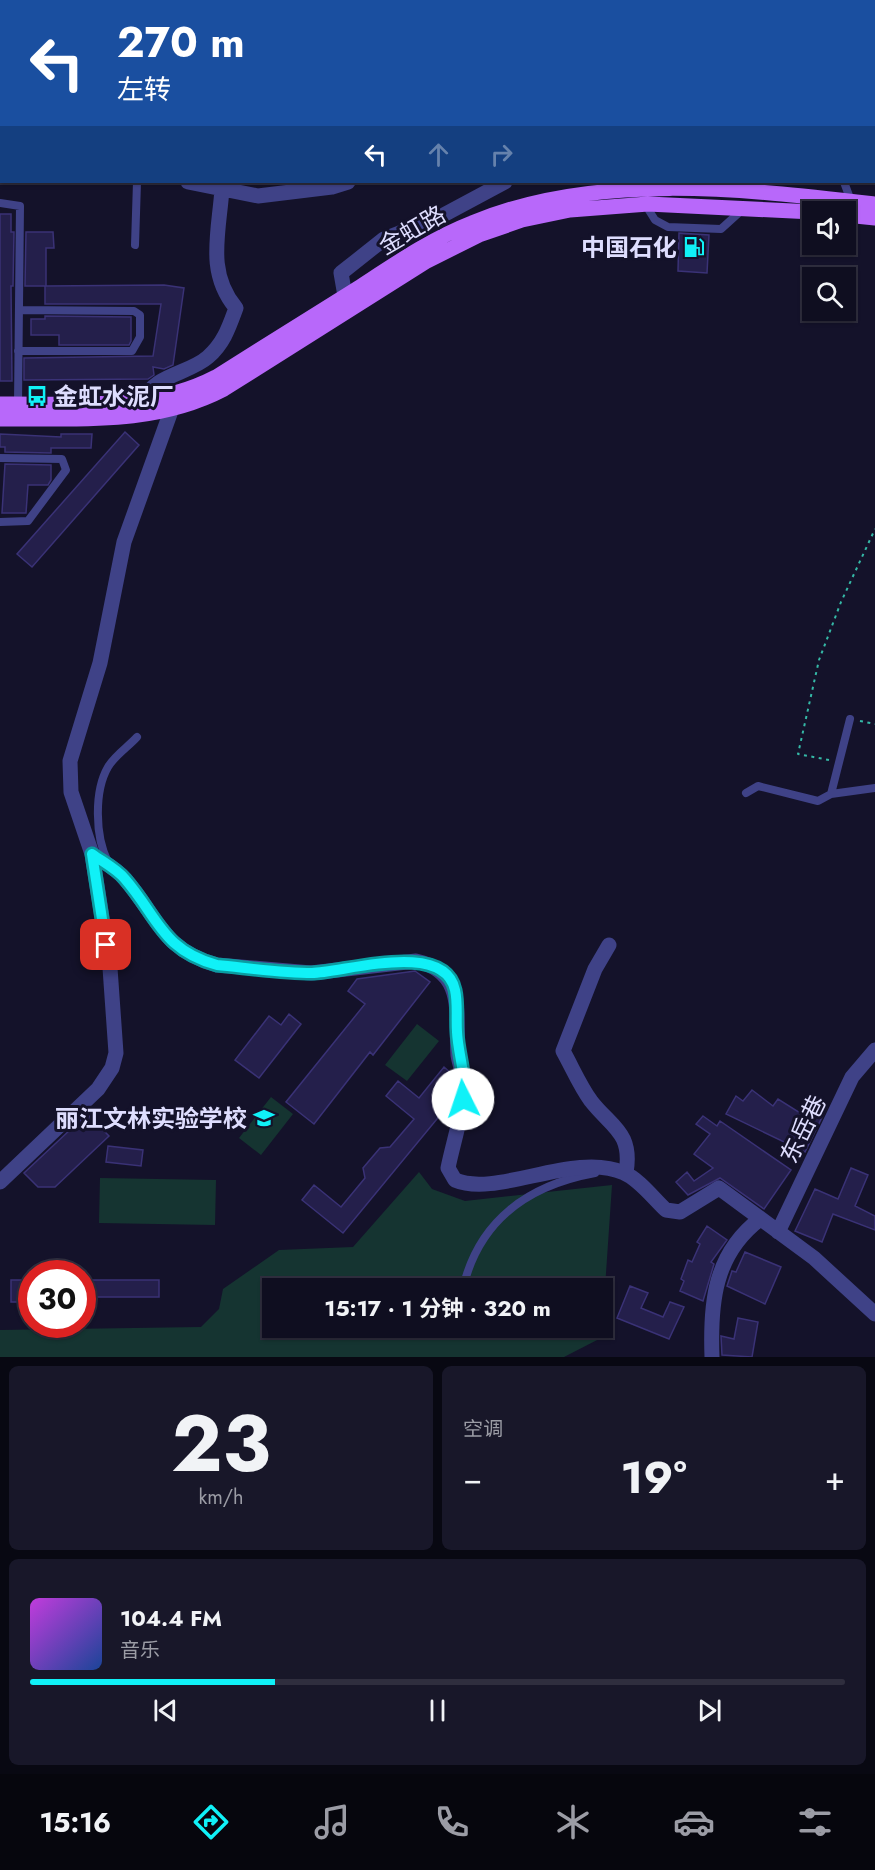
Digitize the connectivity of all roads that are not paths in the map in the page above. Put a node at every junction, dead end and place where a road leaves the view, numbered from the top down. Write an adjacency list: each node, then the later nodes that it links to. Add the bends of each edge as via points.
1 (137, 183): 17 (lane)
2 (193, 183): 6 (street)
3 (345, 183): 6 (street, via 273,196)
4 (503, 183): 18 (street, via 436,219 384,239 341,273)
5 (844, 183): 8 (lane)
6 (222, 189): 21 (street, via 216,264 223,293 236,308 227,334 202,362 155,385)
7 (748, 194): 9 (main road, 金虹路); 11 (main road, 金虹路); 11 (lane, via 721,229 659,224); 14 (main road, 金虹路); 18 (main road, 金虹路, via 639,190 541,201 496,213 455,230)
8 (847, 201)
9 (802, 202)
10 (0, 204): 19 (lane, via 20,206)
11 (645, 204): 24 (main road, 金虹路, via 544,215 479,235 427,261 224,390)
12 (875, 204): 13 (main road, 金虹路)
13 (856, 207)
14 (802, 209)
15 (856, 211): 16 (main road, 金虹路)
16 (875, 218)
17 (135, 245)
18 (345, 296): 21 (main road, 金虹路, via 203,384)
19 (19, 310): 20 (lane); 20 (lane, via 134,311 140,315 140,337 132,351)
20 (18, 351): 23 (lane)
21 (144, 401): 23 (main road, 金虹路)
22 (0, 404): 23 (main road, 金虹路)
23 (18, 404)
24 (171, 411): 25 (main road, 金虹路, via 130,417); 33 (street, via 124,542 100,663 70,761 71,792)
25 (0, 418)
26 (0, 458): 27 (lane, via 62,459 66,470 28,520)
27 (0, 522)
28 (850, 719): 32 (lane)
29 (137, 737): 34 (lane, via 106,769 98,810 99,836)
30 (875, 788): 32 (lane)
31 (746, 793): 32 (lane, via 758,786 818,801)
32 (831, 794)
33 (92, 854): 34 (street); 38 (street, via 110,968 117,1045 114,1061 104,1083)
34 (111, 868): 37 (street, via 124,878 164,935 203,961 311,973 416,961 445,975 455,990 458,1057 465,1085 448,1168 455,1180 478,1184 569,1169)
35 (609, 945): 37 (street, via 595,969 563,1051 591,1101 620,1131 626,1154)
36 (875, 1050): 40 (street, 东岳巷, via 852,1077)
37 (619, 1172): 39 (street, via 669,1212 680,1212 719,1188); 41 (lane, via 566,1180 519,1202 483,1242)
38 (0, 1182)
39 (760, 1219): 40 (street); 43 (street, via 734,1244 719,1274 711,1315)
40 (778, 1232): 42 (street, via 814,1258)
41 (467, 1278)
42 (875, 1314)
43 (712, 1357)

